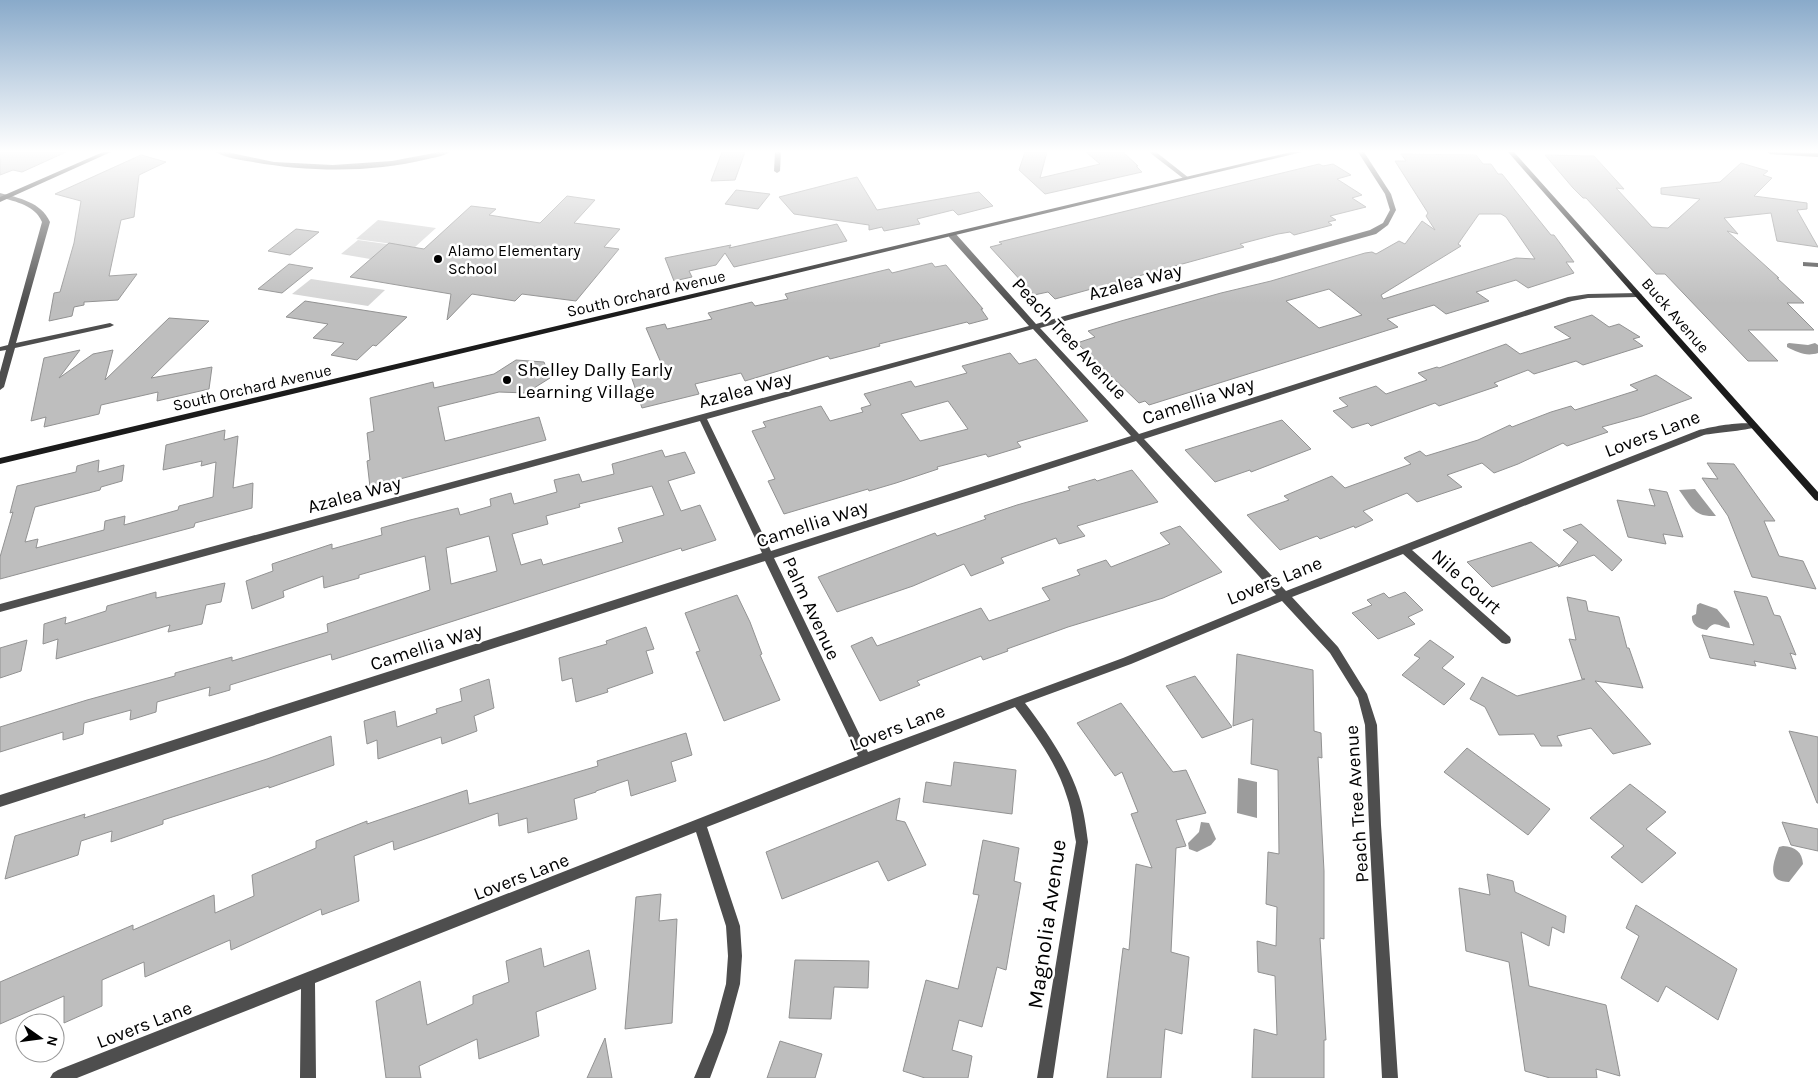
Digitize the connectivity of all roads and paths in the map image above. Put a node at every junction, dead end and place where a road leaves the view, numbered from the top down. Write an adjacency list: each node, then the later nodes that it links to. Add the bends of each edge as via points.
1 (17, 202): 11 (street, via 38,210 46,222)
2 (1086, 202): 5 (street, South Orchard Avenue)
3 (1391, 202): 10 (street, Azalea Way, via 1393,210 1386,224 1373,232)
4 (1556, 202): 8 (street, Buck Avenue)
5 (952, 235): 10 (street, Peach Tree Avenue); 17 (street, South Orchard Avenue)
6 (1806, 264): 7 (street)
7 (1818, 265)
8 (1638, 295): 15 (street, Buck Avenue); 16 (street, Camellia Way, via 1571,299)
9 (110, 325): 11 (street)
10 (1034, 325): 14 (street, Azalea Way); 16 (street, Peach Tree Avenue)
11 (12, 346): 12 (street); 13 (street)
12 (0, 348)
13 (0, 387)
14 (702, 417): 20 (street, Palm Avenue); 22 (street, Azalea Way)
15 (1754, 426): 18 (street, Buck Avenue); 19 (street, Lovers Lane, via 1702,432)
16 (1138, 438): 20 (street, Camellia Way); 21 (street, Peach Tree Avenue)
17 (0, 461)
18 (1818, 498)
19 (1404, 549): 21 (street, Lovers Lane); 23 (street, Nile Court)
20 (768, 556): 25 (street, Palm Avenue); 26 (street, Camellia Way)
21 (1284, 596): 24 (street, Lovers Lane, via 1127,661); 33 (street, Peach Tree Avenue, via 1334,650 1363,697 1371,725)
22 (0, 608)
23 (1506, 640)
24 (1017, 700): 25 (street, Lovers Lane); 32 (street, Magnolia Avenue, via 1065,775 1077,810 1082,842)
25 (865, 759): 27 (street, Lovers Lane)
26 (0, 801)
27 (700, 826): 28 (street, Lovers Lane); 31 (street, via 733,926 735,956 733,984 720,1032)
28 (308, 980): 29 (street, Lovers Lane); 30 (street)
29 (58, 1078)
30 (308, 1078)
31 (702, 1078)
32 (1045, 1078)
33 (1390, 1078)

